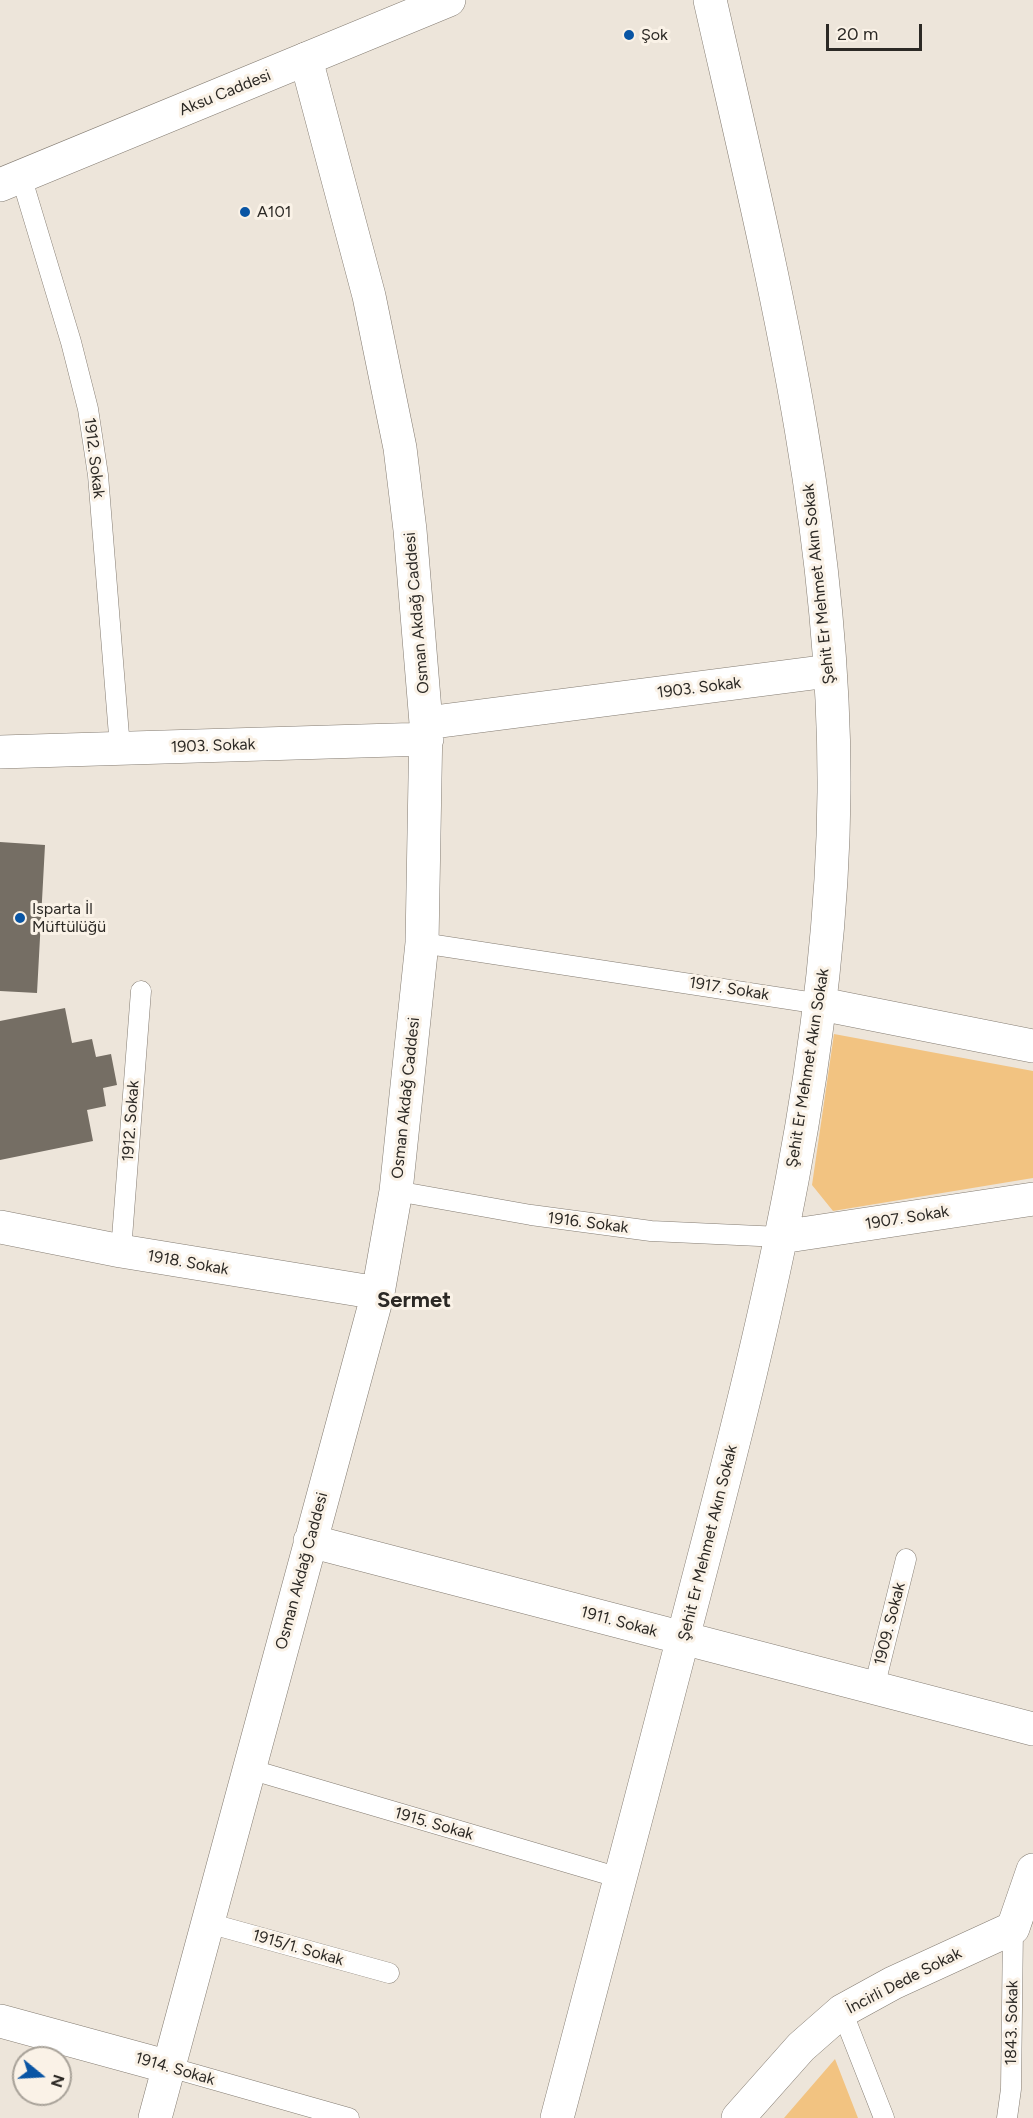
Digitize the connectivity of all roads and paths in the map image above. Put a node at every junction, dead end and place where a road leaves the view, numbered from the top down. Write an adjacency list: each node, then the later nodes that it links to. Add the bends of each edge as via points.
1 (449, 0): 3 (street, Aksu Caddesi)
2 (710, 0): 6 (street, Şehit Er Mehmet Akın Sokak, via 792,371 814,522)
3 (392, 11): 4 (street, Aksu Caddesi)
4 (306, 59): 5 (street, Aksu Caddesi); 7 (street, Osman Akdağ Caddesi, via 369,296 400,448)
5 (10, 181): 8 (lane, 1912. Sokak, via 71,342 88,409 98,475)
6 (829, 671): 7 (street, 1903. Sokak); 12 (street, Şehit Er Mehmet Akın Sokak, via 834,790 830,903)
7 (427, 731): 8 (street, 1903. Sokak); 10 (street, Osman Akdağ Caddesi)
8 (120, 748): 9 (street, 1903. Sokak)
9 (0, 752)
10 (422, 943): 12 (lane, 1917. Sokak); 14 (street, Osman Akdağ Caddesi)
11 (141, 991): 18 (lane, 1912. Sokak)
12 (820, 1004): 13 (street, 1917. Sokak); 17 (street, Şehit Er Mehmet Akın Sokak)
13 (1033, 1046)
14 (396, 1191): 17 (lane, 1916. Sokak, via 651,1231); 19 (street, Osman Akdağ Caddesi)
15 (1033, 1199): 17 (street, 1907. Sokak)
16 (0, 1227): 18 (street, 1918. Sokak)
17 (781, 1237): 22 (street, Şehit Er Mehmet Akın Sokak)
18 (121, 1251): 19 (street, 1918. Sokak)
19 (378, 1293): 20 (street, Osman Akdağ Caddesi)
20 (310, 1541): 22 (street, 1911. Sokak); 25 (street, Osman Akdağ Caddesi)
21 (906, 1559): 23 (lane, 1909. Sokak)
22 (683, 1638): 23 (street, 1911. Sokak); 27 (street, Şehit Er Mehmet Akın Sokak)
23 (874, 1688): 24 (street, 1911. Sokak)
24 (1033, 1730)
25 (249, 1769): 27 (lane, 1915. Sokak); 28 (street, Osman Akdağ Caddesi)
26 (1033, 1870): 29 (street)
27 (620, 1878): 36 (street, Şehit Er Mehmet Akın Sokak)
28 (208, 1923): 30 (lane, 1915/1. Sokak); 33 (street, Osman Akdağ Caddesi)
29 (1023, 1931): 31 (street, İncirli Dede Sokak, via 893,1983); 39 (lane, 1843. Sokak)
30 (388, 1973)
31 (842, 2011): 37 (street, İncirli Dede Sokak, via 801,2047); 38 (lane)
32 (0, 2021): 33 (street, 1914. Sokak)
33 (169, 2067): 34 (street, Osman Akdağ Caddesi); 35 (lane, 1914. Sokak)
34 (155, 2118)
35 (349, 2118)
36 (557, 2118)
37 (738, 2118)
38 (884, 2118)
39 (1006, 2118)

